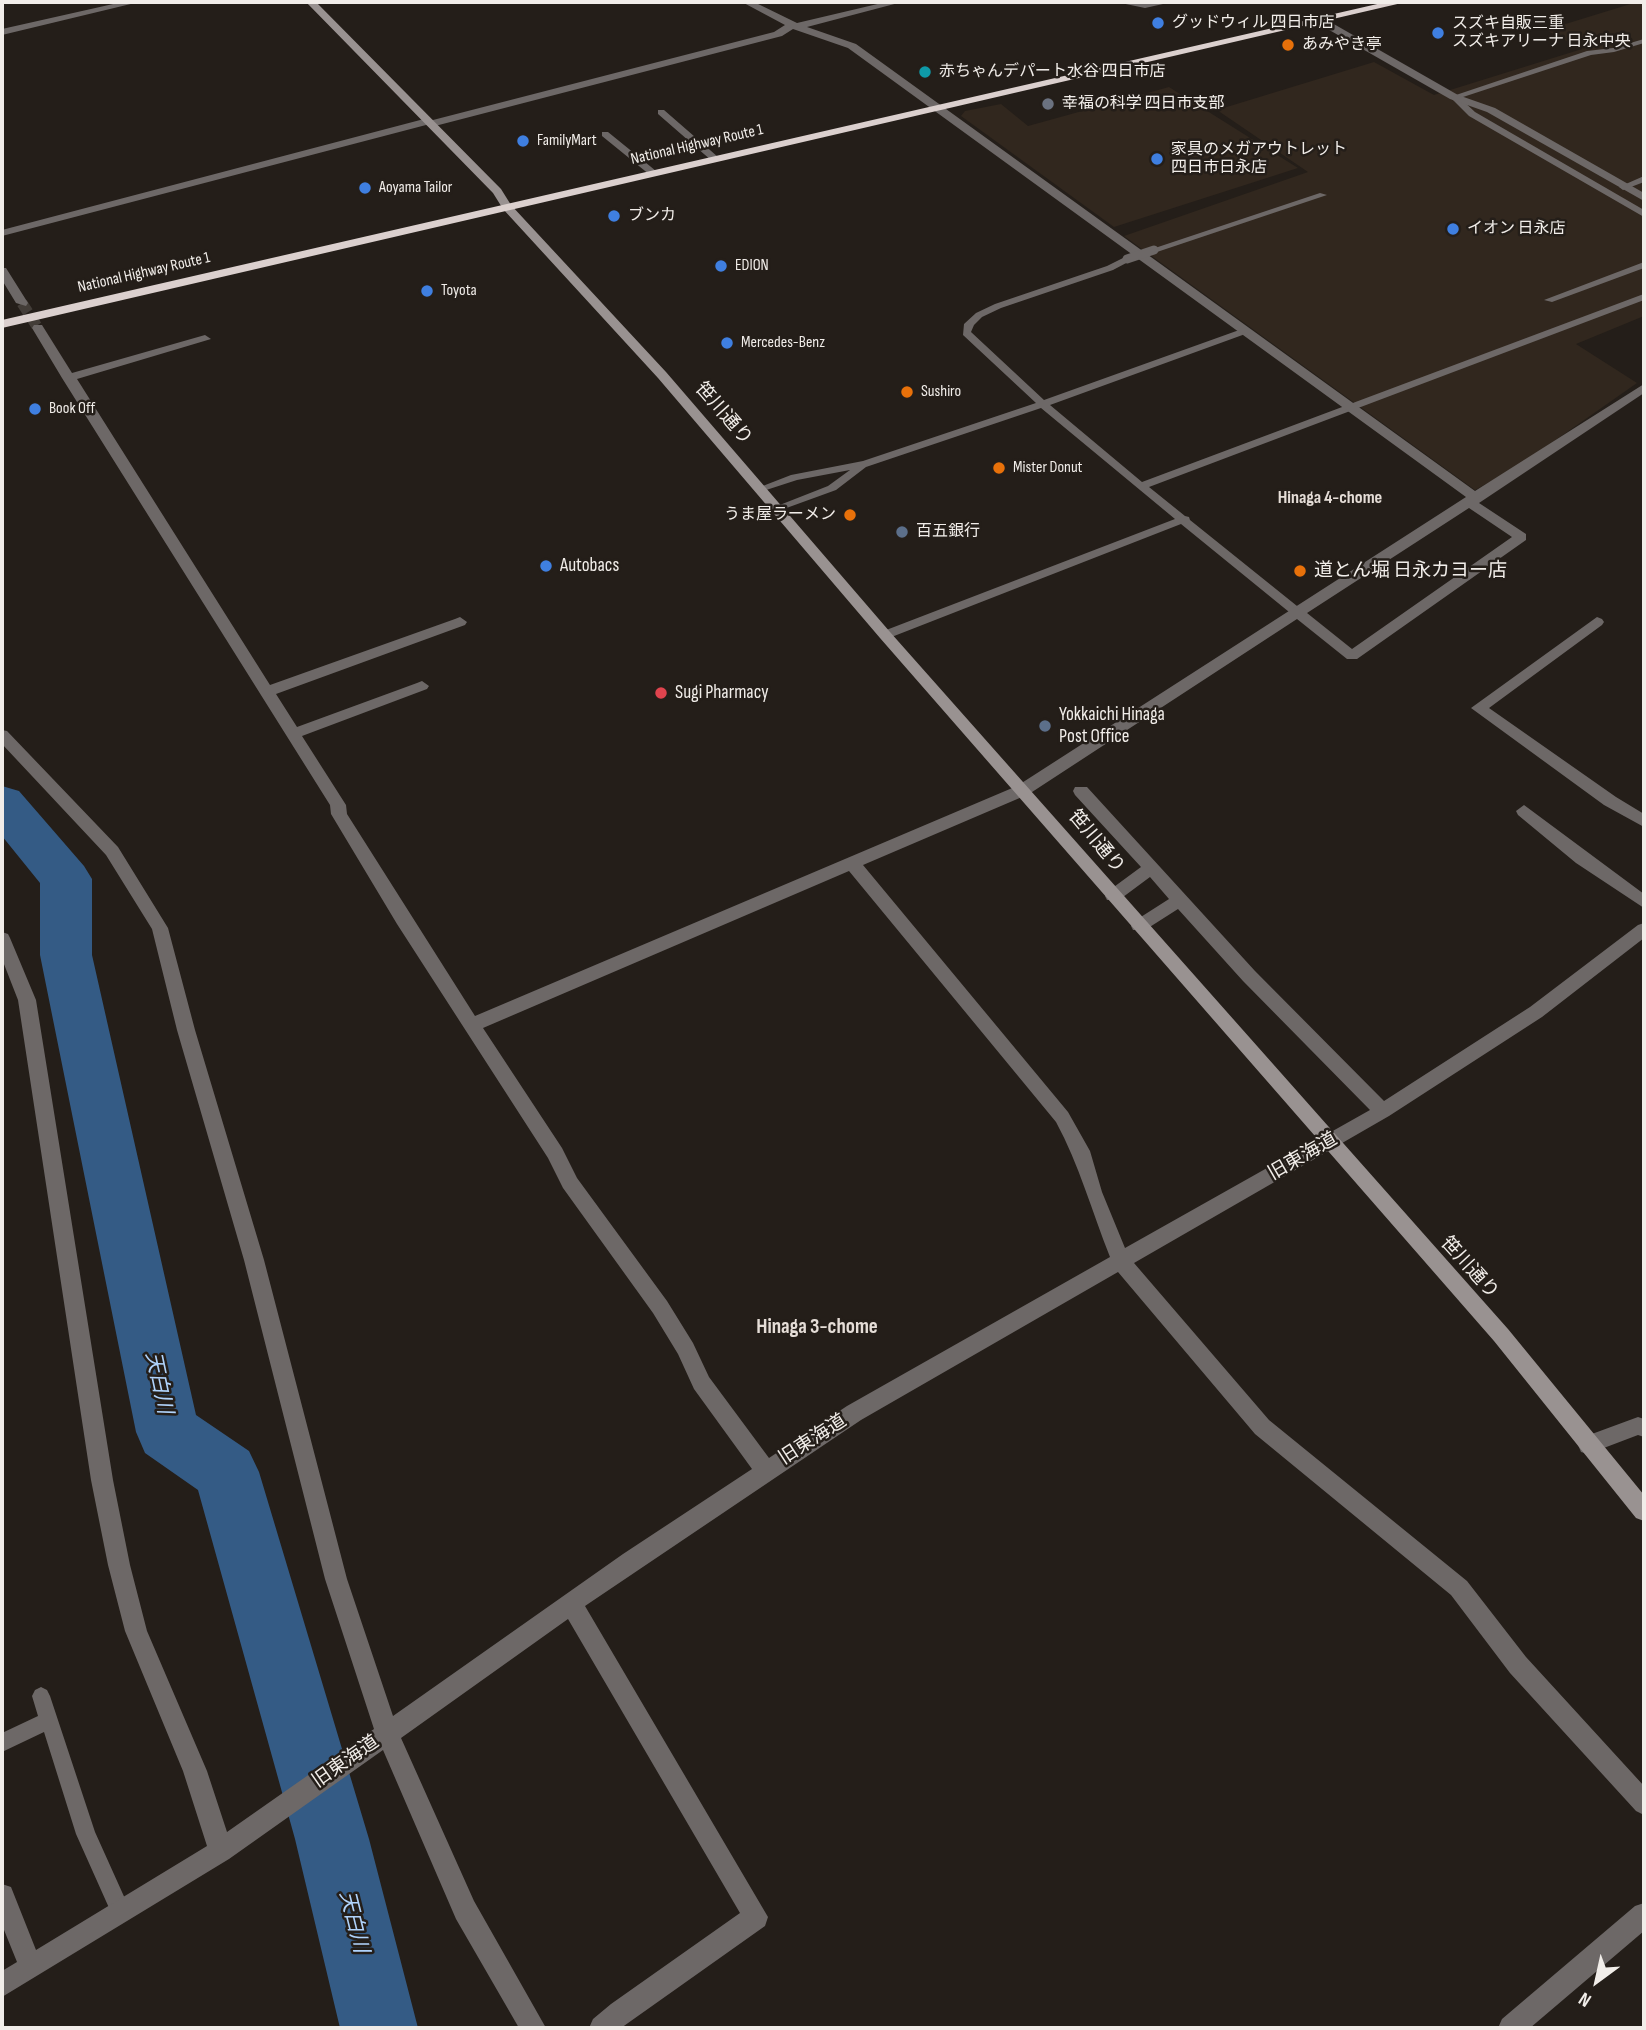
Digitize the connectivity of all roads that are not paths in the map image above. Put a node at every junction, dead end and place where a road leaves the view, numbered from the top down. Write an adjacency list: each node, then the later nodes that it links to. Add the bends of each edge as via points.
1 (134, 2): 10 (street)
2 (311, 2): 15 (street, 笹川通り)
3 (747, 2): 9 (street)
4 (897, 2): 9 (street)
5 (1121, 2): 6 (street)
6 (1167, 2)
7 (1400, 2): 8 (highway, National Highway Route 1)
8 (1321, 21): 12 (street); 13 (highway, National Highway Route 1)
9 (794, 26): 13 (street, via 848,44); 15 (street, via 778,34)
10 (2, 33)
11 (1644, 41): 12 (lane, via 1590,53)
12 (1454, 97): 20 (street, via 1491,110); 24 (lane, via 1472,114)
13 (939, 107): 17 (highway, National Highway Route 1); 33 (street)
14 (661, 112): 17 (lane)
15 (430, 123): 23 (street, 笹川通り); 25 (street)
16 (605, 134): 18 (lane)
17 (715, 159): 18 (highway, National Highway Route 1)
18 (653, 173): 23 (highway, National Highway Route 1)
19 (1644, 179): 20 (lane)
20 (1623, 187): 22 (street)
21 (1323, 195): 37 (lane, bridge, via 1127,259 979,315 966,333)
22 (1644, 198)
23 (508, 207): 31 (highway, National Highway Route 1); 41 (street, 笹川通り, via 662,374)
24 (1644, 214)
25 (2, 233)
26 (1644, 265): 29 (lane)
27 (2, 271): 30 (street)
28 (1644, 297): 38 (lane)
29 (1549, 300)
30 (22, 303)
31 (2, 324)
32 (38, 328): 35 (street)
33 (1245, 331): 37 (lane); 38 (street)
34 (205, 339): 35 (street)
35 (68, 378): 50 (street)
36 (1644, 388): 42 (street)
37 (1043, 404): 39 (lane); 40 (lane)
38 (1351, 407): 40 (lane); 42 (street)
39 (865, 464): 41 (lane, via 794,477); 43 (lane, via 832,488)
40 (1141, 486): 44 (lane)
41 (760, 489): 43 (street, 笹川通り)
42 (1473, 500): 45 (street); 45 (street, via 1521,537 1352,656)
43 (777, 508): 48 (street, 笹川通り)
44 (1185, 519): 45 (lane); 48 (lane)
45 (1298, 613): 53 (street)
46 (460, 622): 50 (street)
47 (1597, 622): 56 (street, via 1479,708)
48 (885, 635): 53 (street, 笹川通り)
49 (422, 686): 51 (street)
50 (266, 692): 51 (street)
51 (292, 734): 65 (street)
52 (2, 735): 76 (street, via 112,851 160,928 254,1260)
53 (1023, 790): 57 (street); 59 (street, 笹川通り)
54 (1081, 791): 58 (street)
55 (1524, 811): 61 (street)
56 (1644, 821)
57 (851, 862): 65 (street); 68 (street, via 1062,1117 1081,1152)
58 (1151, 868): 59 (street); 60 (street)
59 (1113, 895): 62 (street, 笹川通り)
60 (1180, 900): 62 (street); 66 (street)
61 (1644, 902)
62 (1139, 926): 67 (street, 笹川通り)
63 (1644, 929): 66 (street, 旧東海道, via 1536,1013)
64 (2, 938): 79 (street, via 27,1000 119,1565 136,1631)
65 (472, 1025): 71 (street, via 570,1183 660,1307 701,1382)
66 (1382, 1111): 67 (street, 旧東海道)
67 (1329, 1142): 68 (street, 旧東海道); 70 (street, 笹川通り, via 1501,1335)
68 (1121, 1261): 71 (street, 旧東海道, via 854,1413); 78 (street, via 1262,1427 1459,1588 1518,1665)
69 (1644, 1428): 70 (street, via 1638,1426)
70 (1588, 1445): 72 (street, 笹川通り)
71 (766, 1471): 73 (street, 旧東海道)
72 (1644, 1511)
73 (571, 1603): 76 (street, 旧東海道); 86 (street, via 757,1917 639,1996)
74 (41, 1696): 75 (lane)
75 (49, 1720): 77 (lane); 81 (lane, via 86,1835)
76 (378, 1740): 79 (street, 旧東海道); 85 (street)
77 (2, 1743)
78 (1644, 1803)
79 (227, 1846): 81 (street, 旧東海道)
80 (2, 1896): 83 (street)
81 (121, 1912): 83 (street, 旧東海道)
82 (1644, 1915): 87 (street)
83 (31, 1967): 84 (street, 旧東海道)
84 (2, 1985)
85 (533, 2028)
86 (602, 2028)
87 (1511, 2028)

